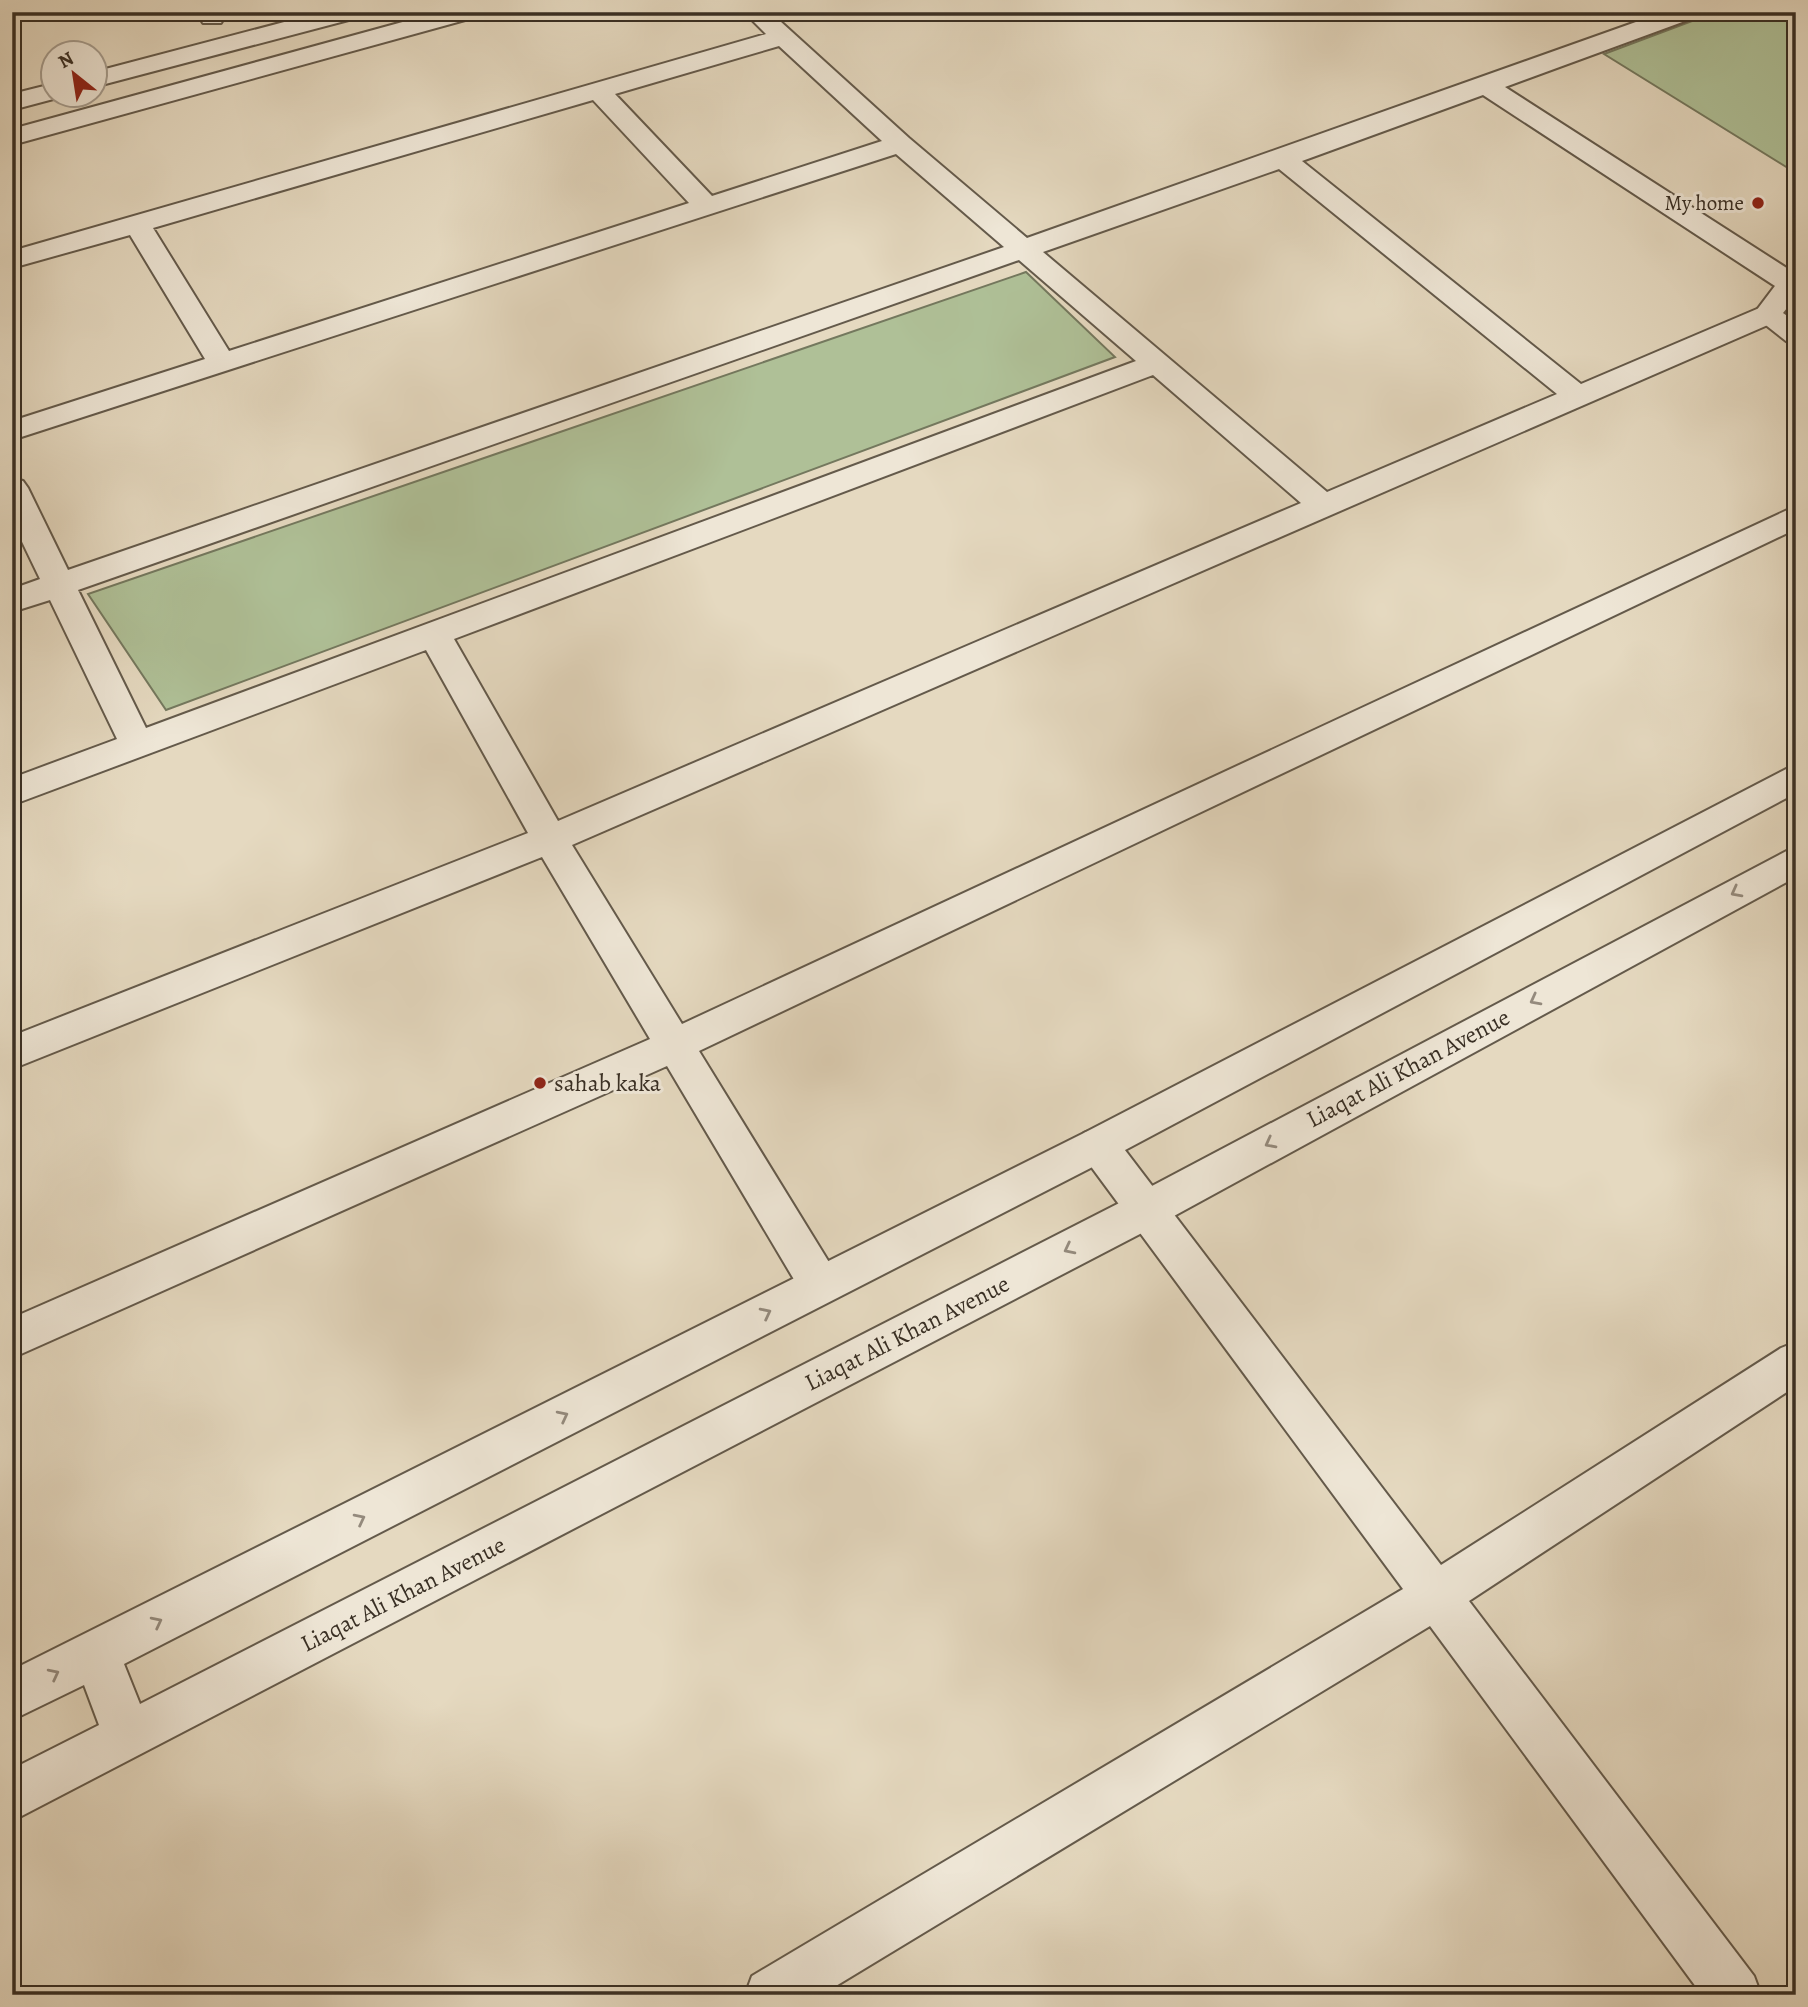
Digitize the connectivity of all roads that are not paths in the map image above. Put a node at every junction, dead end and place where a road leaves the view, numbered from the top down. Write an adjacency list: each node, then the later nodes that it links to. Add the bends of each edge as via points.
1 (351, 12): 6 (street)
2 (467, 12): 11 (street)
3 (756, 12): 5 (street)
4 (1687, 12): 7 (street)
5 (783, 37): 8 (street); 12 (street)
6 (108, 76)
7 (1486, 86): 13 (street); 18 (street)
8 (598, 90): 14 (street); 15 (street)
9 (38, 96): 10 (street)
10 (12, 102)
11 (12, 137)
12 (901, 144): 14 (street); 16 (street)
13 (1283, 159): 16 (street); 23 (street)
14 (706, 205): 21 (street)
15 (137, 224): 17 (street); 21 (street)
16 (1024, 248): 22 (street); 28 (street)
17 (12, 260)
18 (1794, 284): 19 (street)
19 (1768, 314): 20 (street); 23 (street)
20 (1796, 335)
21 (222, 363): 24 (street)
22 (1156, 364): 26 (street); 30 (street)
23 (1579, 397): 26 (street)
24 (12, 431)
25 (12, 488): 28 (street)
26 (1325, 507): 34 (street)
27 (1796, 516): 36 (street)
28 (60, 586): 29 (street); 31 (street)
29 (12, 601)
30 (434, 634): 31 (street); 34 (street)
31 (137, 745): 33 (street)
32 (1796, 776): 38 (street)
33 (12, 792)
34 (550, 839): 36 (street); 37 (street)
35 (1796, 860): 39 (street, Liaqat Ali Khan Avenue, one-way to 39)
36 (673, 1046): 40 (street); 41 (street)
37 (12, 1053)
38 (1098, 1145): 39 (street); 40 (street)
39 (1148, 1209): 43 (street); 46 (street, Liaqat Ali Khan Avenue, one-way to 46)
40 (820, 1285): 44 (street, one-way to 40)
41 (12, 1339)
42 (1796, 1362): 43 (street)
43 (1437, 1595): 48 (street); 49 (street)
44 (96, 1653): 45 (street, one-way to 44); 46 (street)
45 (12, 1696)
46 (128, 1736): 47 (street, Liaqat Ali Khan Avenue)
47 (12, 1796)
48 (771, 1995)
49 (1735, 1995)

